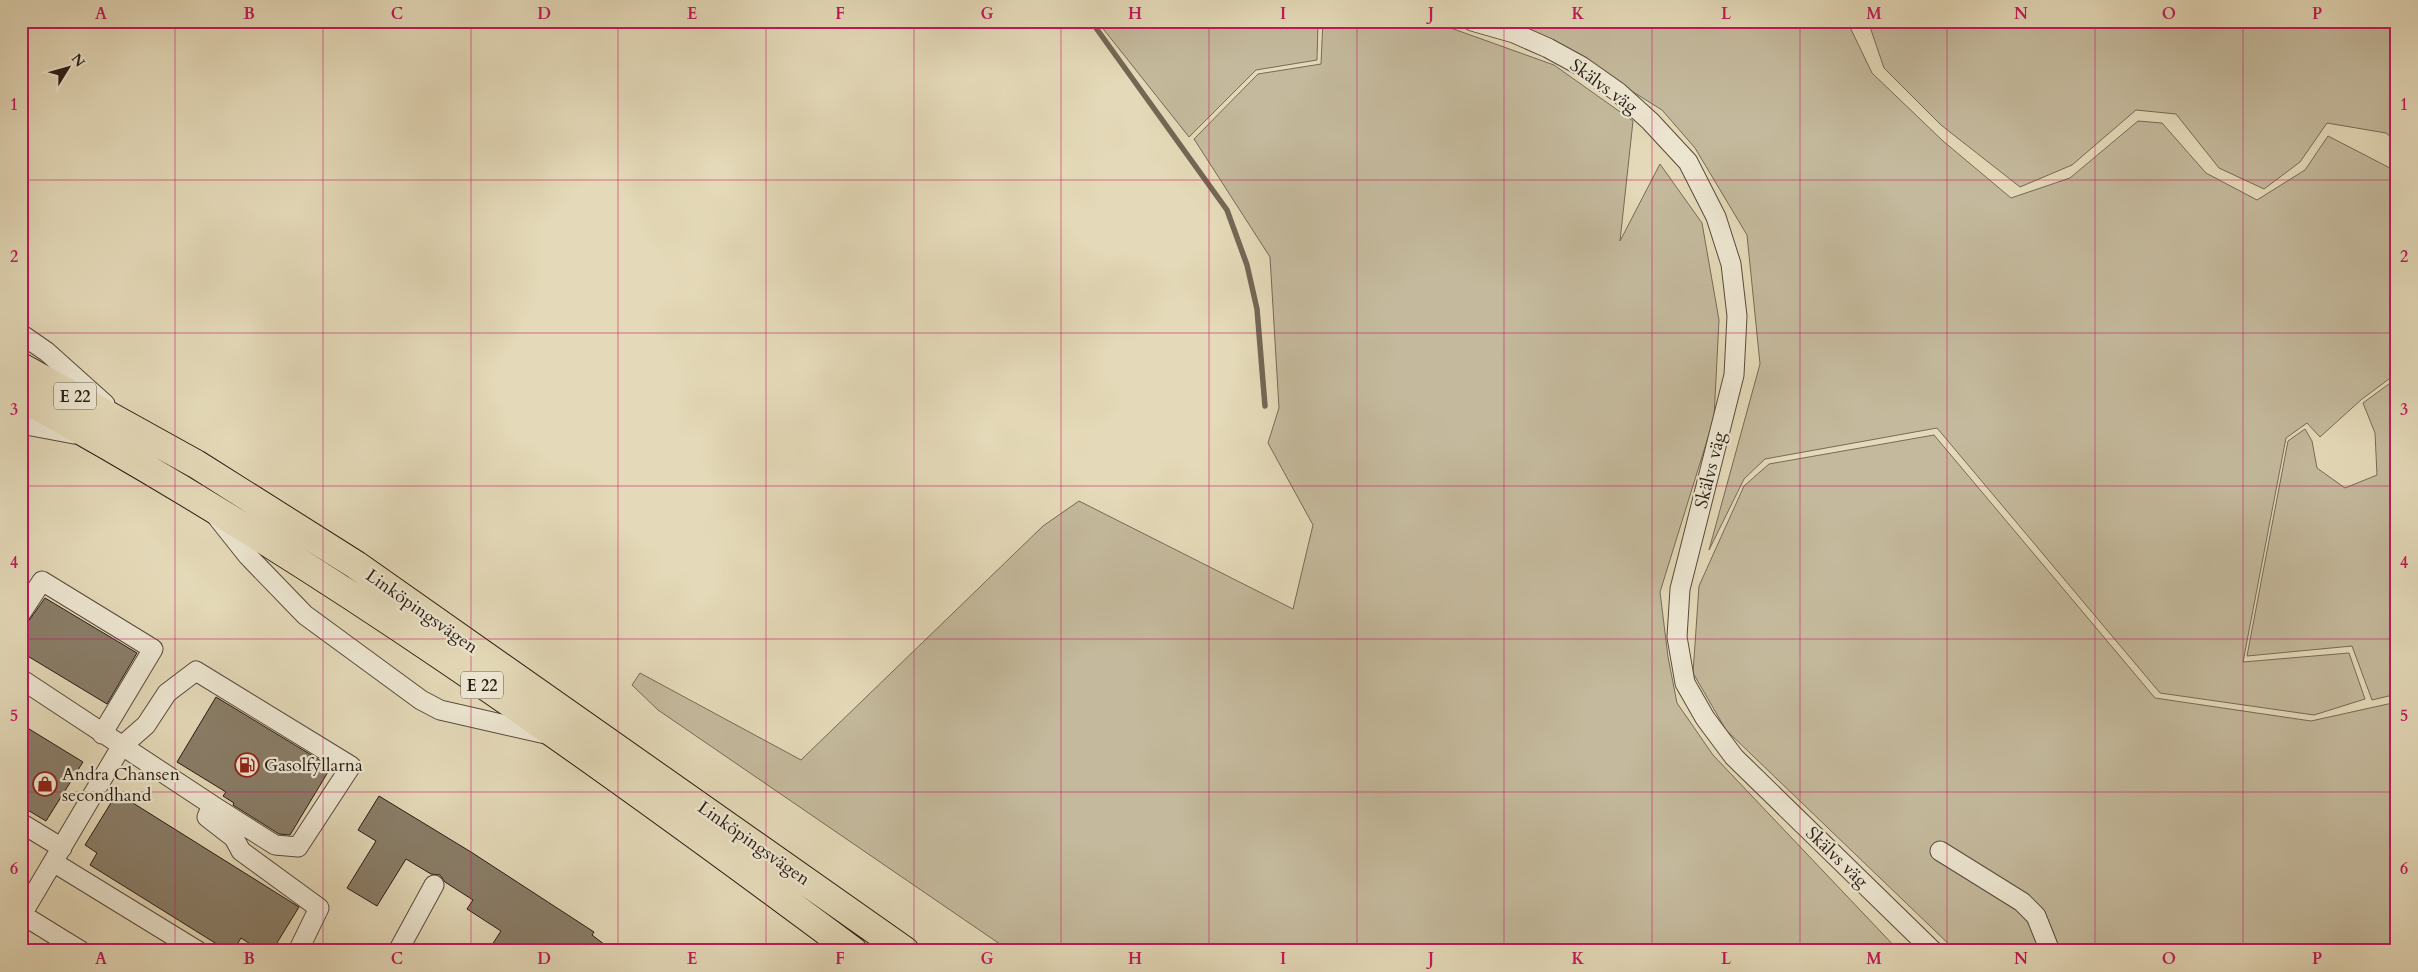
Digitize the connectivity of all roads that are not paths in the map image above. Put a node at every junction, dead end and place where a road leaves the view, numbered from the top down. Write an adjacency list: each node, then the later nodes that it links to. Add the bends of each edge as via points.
1 (1472, 21): 28 (street, Skälvs väg, via 1514,33 1548,48 1618,92 1688,162 1716,217 1731,264 1737,316 1734,375 1680,589 1677,637 1685,684 1734,757)
2 (21, 334): 6 (street, via 47,352)
3 (21, 366): 6 (highway, Linköpingsvägen / E 22)
4 (21, 397): 7 (highway, Linköpingsvägen / E 22)
5 (21, 424): 7 (street)
6 (128, 425): 27 (highway, Linköpingsvägen / E 22, via 356,565)
7 (97, 438): 8 (highway, Linköpingsvägen / E 22)
8 (206, 502): 12 (highway, Linköpingsvägen / E 22, via 341,588); 12 (street, via 248,556 305,615 421,700 440,710)
9 (21, 612): 11 (street, via 42,581 153,649)
10 (21, 679): 11 (street)
11 (102, 734): 13 (street)
12 (556, 736): 26 (highway, Linköpingsvägen / E 22)
13 (121, 747): 14 (street); 16 (street, via 146,725 167,693 196,671 350,766 298,847); 18 (street)
14 (212, 805): 16 (street); 19 (street, via 207,817 234,838 241,851)
15 (21, 823): 18 (street)
16 (275, 845): 19 (street)
17 (1940, 851): 29 (street, via 2022,902 2036,916)
18 (58, 855): 21 (street); 24 (street)
19 (262, 866): 22 (street, via 319,908)
20 (434, 885): 25 (street)
21 (22, 915): 23 (street)
22 (300, 947)
23 (80, 951)
24 (198, 951)
25 (398, 951)
26 (853, 951)
27 (904, 951)
28 (1933, 951)
29 (2047, 951)

